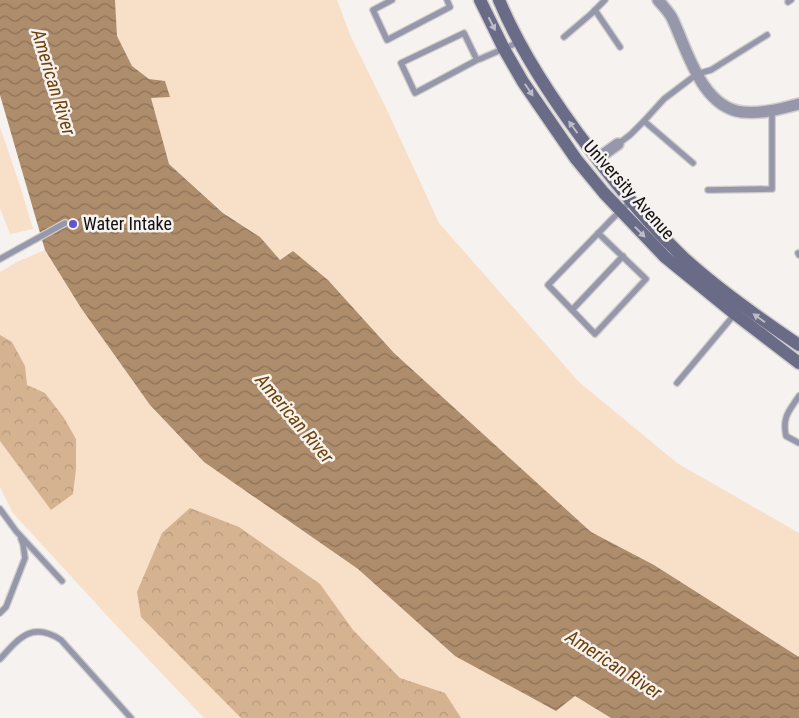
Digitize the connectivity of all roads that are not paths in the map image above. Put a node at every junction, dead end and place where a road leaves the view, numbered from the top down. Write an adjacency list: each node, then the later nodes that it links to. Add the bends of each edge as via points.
1 (392, 0): 2 (lane, via 372,10 387,40 450,7)
2 (447, 0)
3 (480, 0): 12 (street, University Avenue, one-way to 12)
4 (499, 0): 10 (street, University Avenue)
5 (605, 0): 7 (lane)
6 (658, 0): 14 (street, via 671,16)
7 (595, 10): 9 (lane); 11 (lane)
8 (768, 35): 14 (lane, via 711,70)
9 (564, 37)
10 (520, 42): 12 (lane); 19 (street, University Avenue, one-way to 10, via 542,83)
11 (620, 47)
12 (504, 48): 13 (lane); 23 (street, University Avenue, one-way to 23, via 523,82 576,159)
13 (477, 60): 13 (lane, via 415,93 401,64 464,33)
14 (697, 74): 16 (street, via 706,89 726,106 740,112); 17 (lane, via 664,99)
15 (799, 104): 16 (street)
16 (772, 111): 21 (lane, via 772,189)
17 (644, 121): 18 (lane); 20 (lane)
18 (618, 144): 19 (street)
19 (597, 159): 22 (street, University Avenue)
20 (694, 163)
21 (708, 190)
22 (631, 201): 23 (lane); 29 (street, University Avenue)
23 (620, 211): 25 (lane); 29 (street, University Avenue, one-way to 29, via 664,257)
24 (65, 223): 27 (lane)
25 (598, 233): 26 (lane); 28 (lane, via 548,284)
26 (623, 256): 28 (lane); 28 (lane, via 646,279 595,334)
27 (0, 259)
28 (572, 310)
29 (738, 310): 30 (street, University Avenue, one-way to 29, via 754,315); 31 (street, University Avenue); 32 (lane)
30 (799, 345)
31 (799, 363)
32 (677, 383)
33 (799, 396): 34 (lane, via 786,416 784,426 786,436)
34 (799, 442)
35 (0, 509): 36 (lane)
36 (16, 531): 37 (lane); 38 (lane, via 24,544 25,558 6,607)
37 (62, 581)
38 (0, 612)
39 (0, 659): 40 (lane, via 22,636 35,632 52,634)
40 (131, 718)

